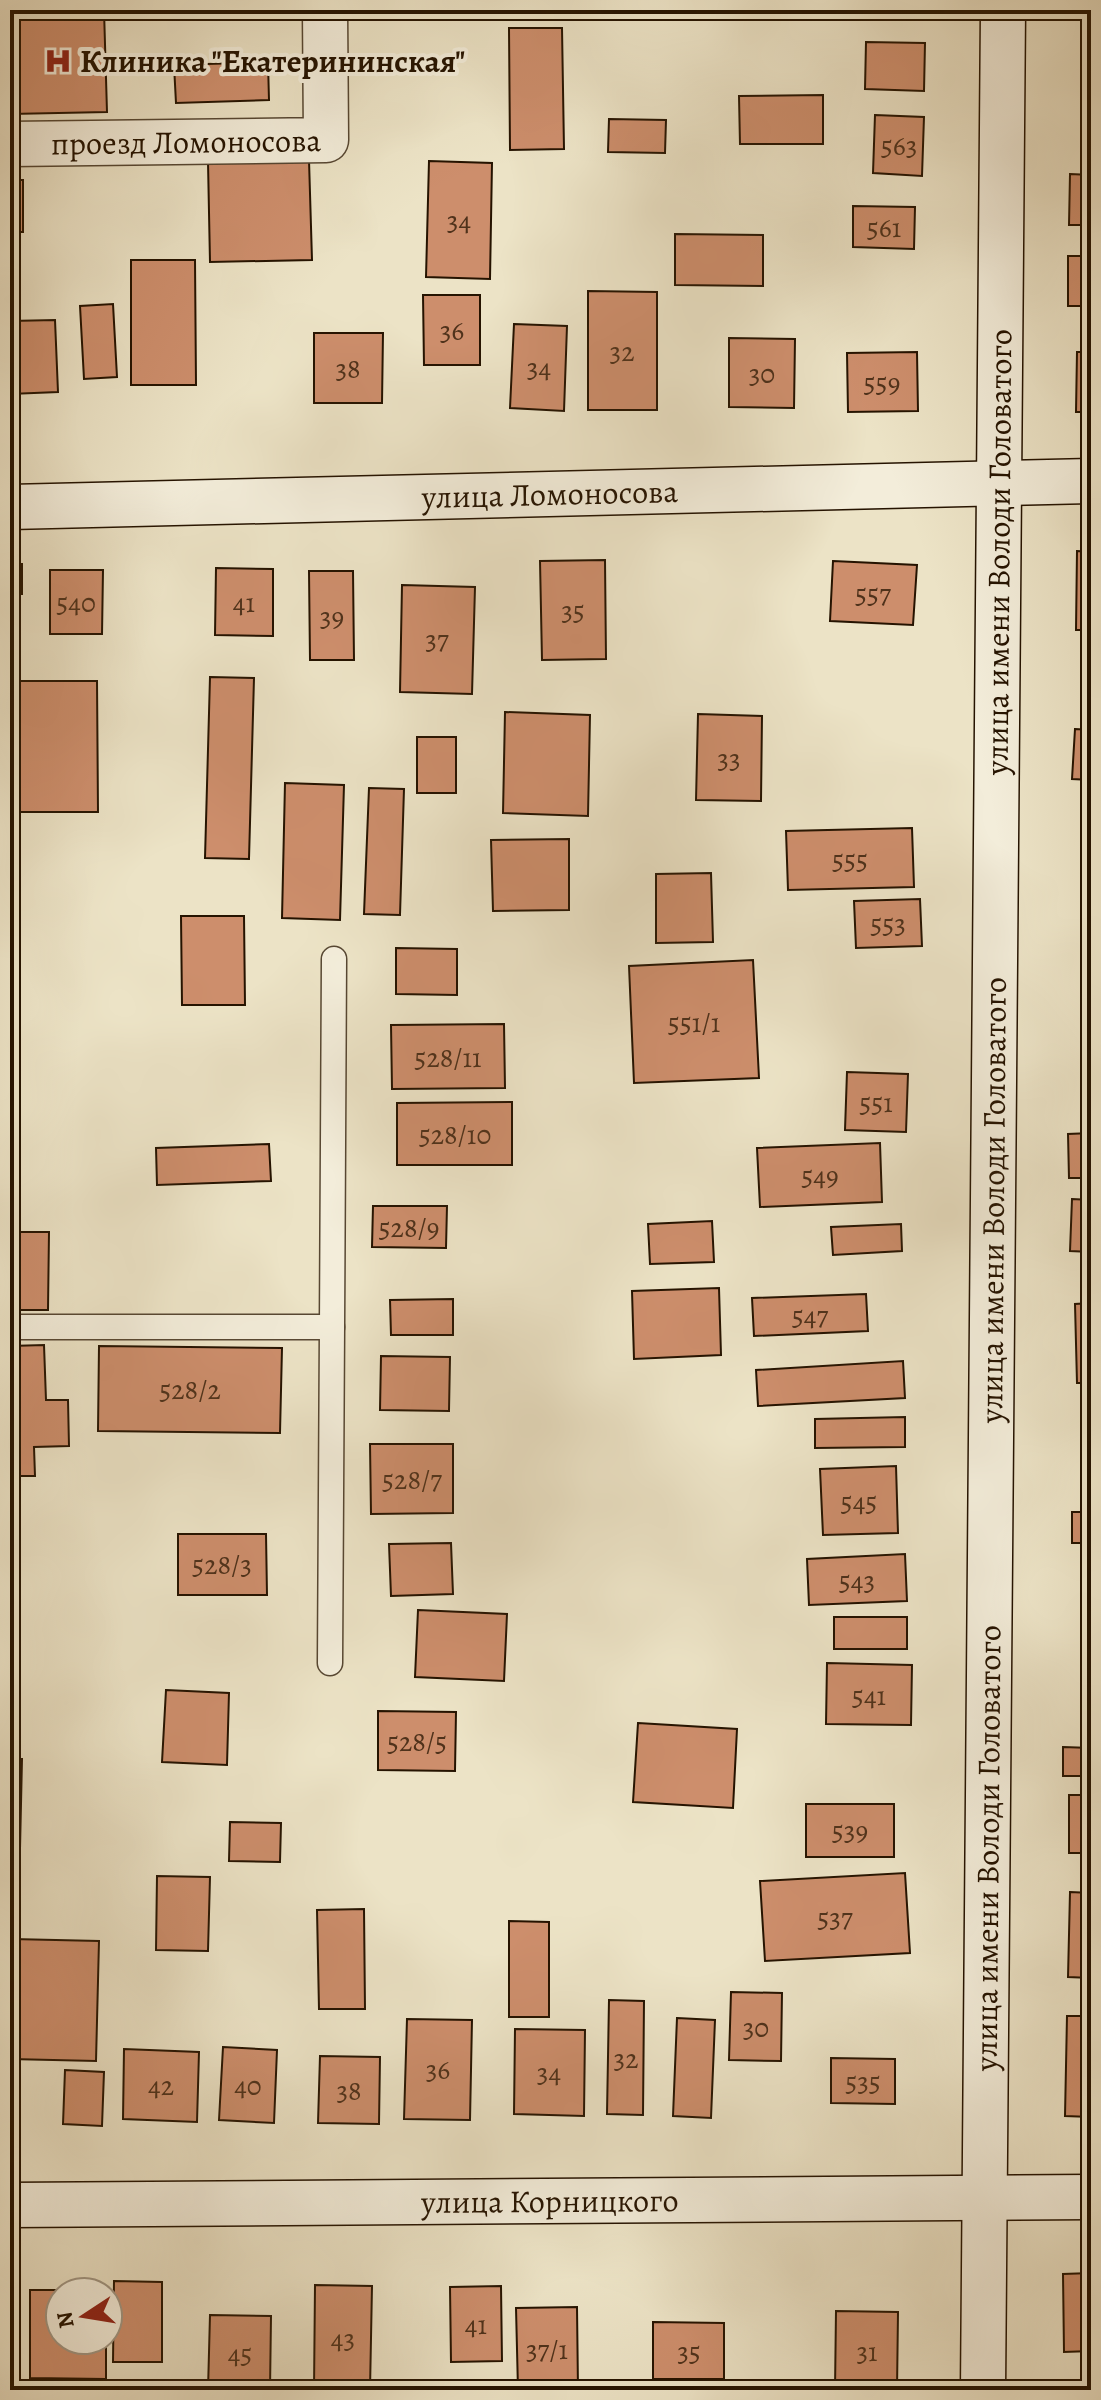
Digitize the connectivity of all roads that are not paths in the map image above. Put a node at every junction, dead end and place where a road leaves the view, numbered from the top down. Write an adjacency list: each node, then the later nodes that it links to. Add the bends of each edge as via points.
1 (325, 10): 3 (street, проезд Ломоносова, via 326,140)
2 (1003, 10): 5 (street, улица имени Володи Головатого)
3 (10, 144)
4 (1091, 481): 5 (street, улица Ломоносова)
5 (1000, 483): 6 (street, улица Ломоносова); 11 (street, улица имени Володи Головатого)
6 (10, 507)
7 (334, 959): 9 (lane)
8 (10, 1327): 9 (lane)
9 (332, 1327): 10 (lane)
10 (330, 1663)
11 (984, 2197): 12 (street, улица Корницкого); 13 (street, улица Корницкого); 14 (street, улица имени Володи Головатого)
12 (1091, 2197)
13 (10, 2205)
14 (983, 2390)

